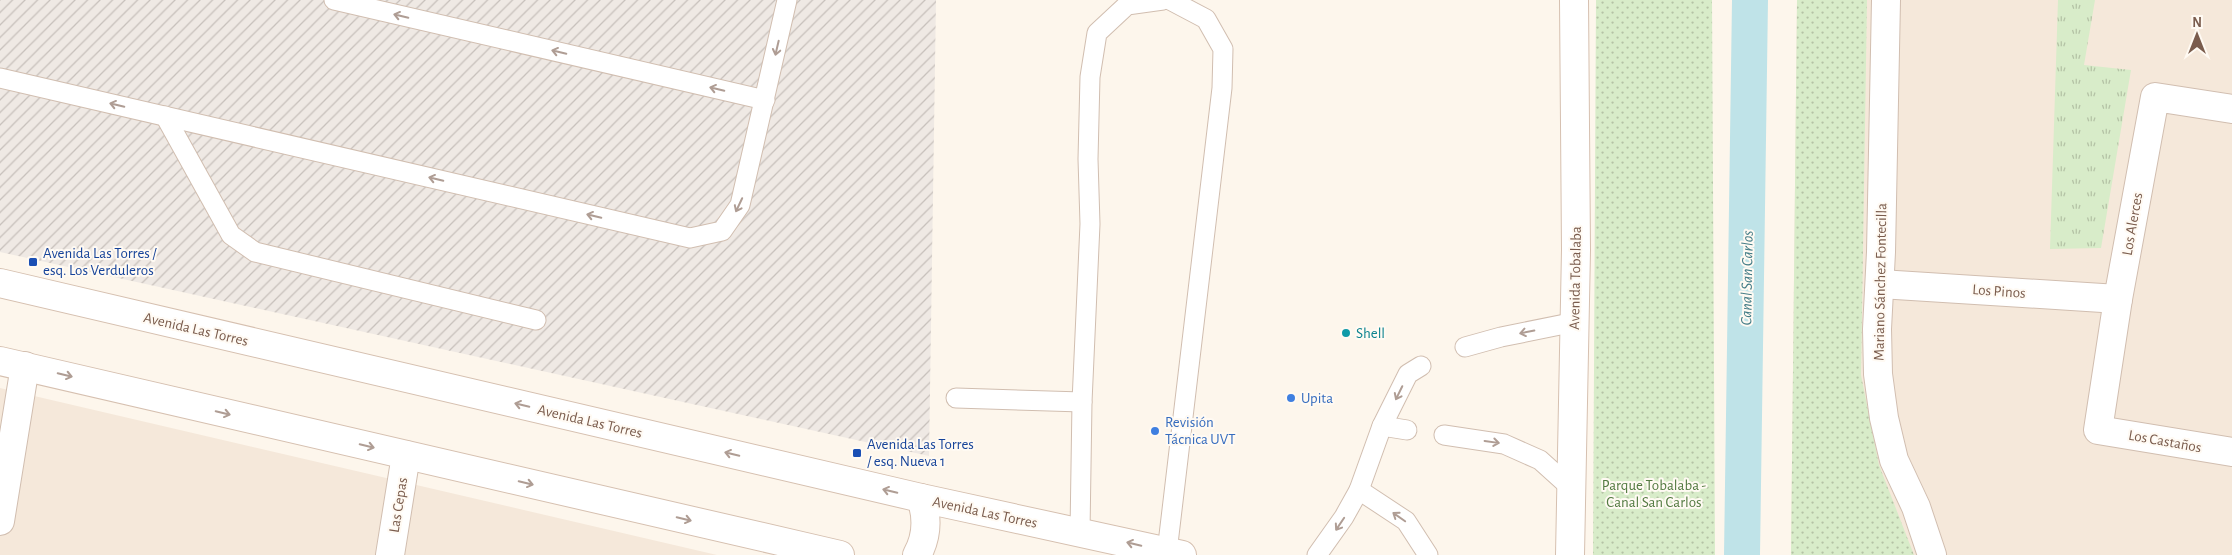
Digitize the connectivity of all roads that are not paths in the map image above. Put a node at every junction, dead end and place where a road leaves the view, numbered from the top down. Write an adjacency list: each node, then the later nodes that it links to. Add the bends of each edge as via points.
1 (334, 0): 8 (lane, one-way to 1)
2 (787, 0): 8 (lane, one-way to 8)
3 (1163, 0): 20 (lane, via 1127,6 1097,33 1090,77 1090,224)
4 (1170, 0): 32 (lane, via 1206,19 1223,49 1222,88)
5 (1574, 0): 15 (main road, Avenida Tobalaba)
6 (1886, 0): 12 (main road, Mariano Sánchez Fontecilla)
7 (0, 78): 10 (lane, one-way to 7)
8 (765, 100): 10 (lane, one-way to 10, via 740,205 722,231 690,238)
9 (2232, 109): 13 (main road, Los Alerces, via 2155,97)
10 (165, 116): 14 (lane, via 231,235 255,252)
11 (0, 283): 29 (main road, Avenida Las Torres, one-way to 11)
12 (1880, 284): 13 (main road, Los Pinos); 39 (main road, Mariano Sánchez Fontecilla, via 1878,365 1884,418 1894,460 1916,507)
13 (2118, 299): 23 (main road, Los Alerces)
14 (536, 320)
15 (1575, 322): 16 (lane, one-way to 16); 27 (main road, Avenida Tobalaba)
16 (1465, 347)
17 (12, 363): 26 (main road, one-way to 26); 30 (main road)
18 (1422, 366): 21 (lane, one-way to 21, via 1408,374)
19 (956, 398): 20 (lane)
20 (1082, 402): 31 (lane)
21 (1382, 426): 22 (lane); 28 (lane)
22 (1406, 430)
23 (2098, 430): 25 (main road, Los Castaños)
24 (1444, 435): 27 (lane, one-way to 27, via 1504,444 1540,460)
25 (2232, 452)
26 (406, 455): 33 (main road, Las Cepas); 34 (main road, one-way to 34)
27 (1571, 488): 38 (main road, Avenida Tobalaba)
28 (1359, 490): 36 (lane, one-way to 36); 37 (lane, one-way to 28, via 1406,521)
29 (921, 498): 31 (main road, Avenida Las Torres); 35 (main road, via 926,519 925,536)
30 (0, 521)
31 (1080, 532): 32 (main road, Avenida Las Torres, one-way to 31)
32 (1174, 553)
33 (390, 555)
34 (840, 555)
35 (917, 555)
36 (1317, 555)
37 (1428, 555)
38 (1570, 555)
39 (1932, 555)

